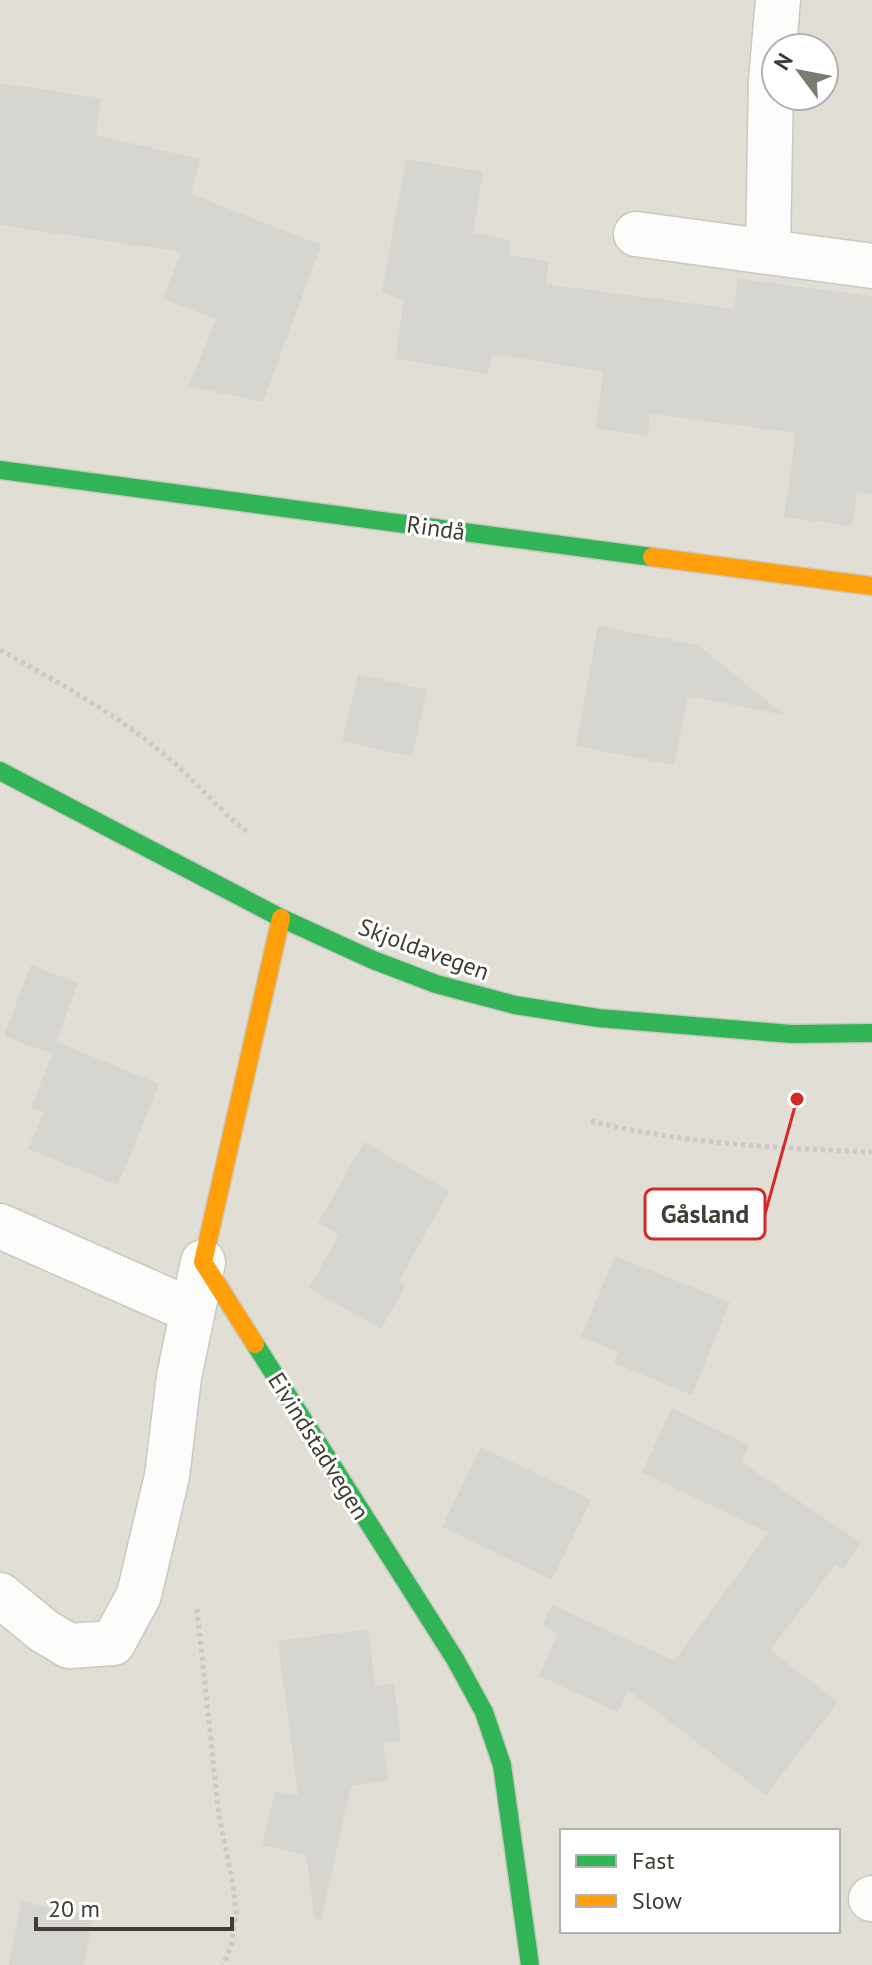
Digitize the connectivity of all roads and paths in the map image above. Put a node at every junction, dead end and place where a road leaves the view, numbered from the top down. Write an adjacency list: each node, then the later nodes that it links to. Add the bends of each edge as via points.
1 (778, 0): 3 (street)
2 (636, 234): 3 (street)
3 (768, 252): 4 (street)
4 (872, 266)
5 (0, 470): 6 (street, Rindå)
6 (872, 586)
7 (0, 650): 9 (path, via 115,717 174,762)
8 (0, 771): 10 (street, Skjoldavegen)
9 (254, 836)
10 (281, 918): 11 (street, Skjoldavegen, via 436,984 515,1005 598,1018 791,1034); 15 (street)
11 (872, 1033)
12 (591, 1121): 13 (path, via 646,1135)
13 (872, 1152)
14 (0, 1226): 16 (street)
15 (203, 1262): 16 (street); 20 (street, Eivindstadvegen, via 484,1712 502,1765)
16 (192, 1311): 17 (street, via 167,1476 139,1595 113,1643 69,1646)
17 (0, 1595)
18 (196, 1599): 19 (path, via 219,1816 236,1914)
19 (223, 1965)
20 (530, 1965)

